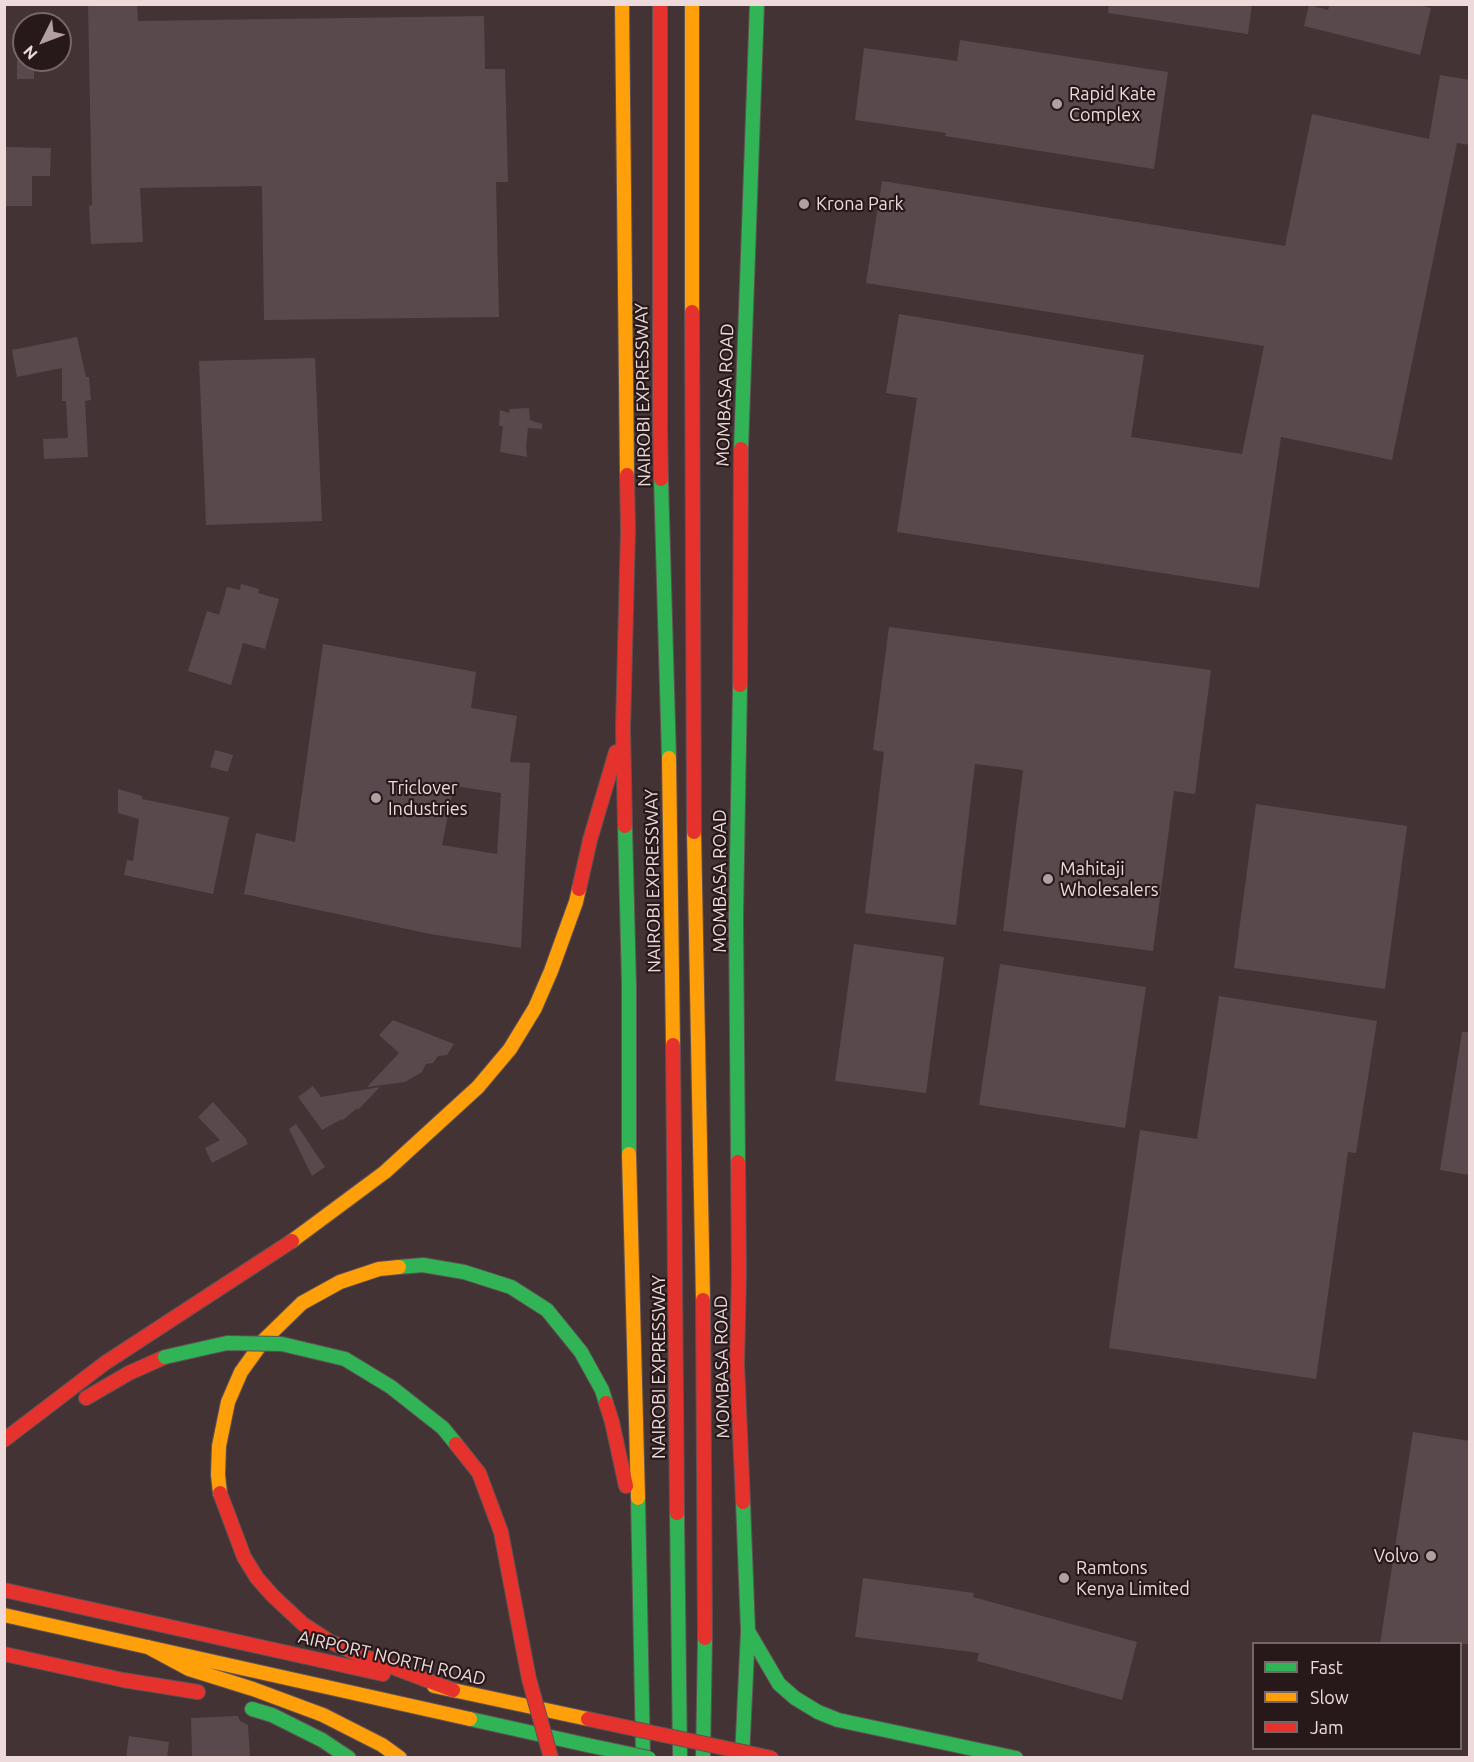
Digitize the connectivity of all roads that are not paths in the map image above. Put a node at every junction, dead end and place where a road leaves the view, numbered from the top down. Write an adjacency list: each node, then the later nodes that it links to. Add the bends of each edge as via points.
1 (622, 4): 7 (main road, via 628,530)
2 (660, 4): 24 (main road, NAIROBI EXPRESSWAY, via 660,430 670,781)
3 (692, 4): 25 (main road, via 693,797 703,1301)
4 (744, 4): 6 (main road)
5 (756, 4): 6 (main road, MOMBASA ROAD)
6 (753, 103): 13 (main road, MOMBASA ROAD, via 740,490 736,917 737,1364)
7 (623, 728): 8 (main road, via 576,902 551,971 535,1008 510,1049 478,1088 385,1172 318,1223 105,1363); 10 (main road)
8 (4, 1440)
9 (4, 1447): 21 (main road, bridge, via 129,1373 165,1357 227,1343 282,1344 345,1359 391,1387 443,1428 478,1473 501,1532 529,1679)
10 (639, 1556): 16 (main road, via 602,1390 581,1352 547,1310 511,1287 464,1272 423,1265 358,1275 302,1303 251,1356 228,1402 218,1475 225,1513 257,1578 303,1624 355,1653); 22 (main road)
11 (4, 1590): 16 (main road, AIRPORT NORTH ROAD)
12 (4, 1615): 14 (main road)
13 (748, 1631): 26 (main road, MOMBASA ROAD); 28 (main road, via 779,1684 818,1712 838,1720)
14 (148, 1647): 20 (main road, via 189,1669 323,1715); 23 (main road, bridge)
15 (4, 1654): 17 (main road)
16 (453, 1690): 27 (main road, AIRPORT NORTH ROAD, bridge)
17 (203, 1693)
18 (240, 1705): 19 (main road, via 272,1715)
19 (349, 1758)
20 (400, 1758)
21 (551, 1758)
22 (643, 1758)
23 (649, 1758)
24 (680, 1758)
25 (703, 1758)
26 (742, 1758)
27 (772, 1758)
28 (1016, 1758)

